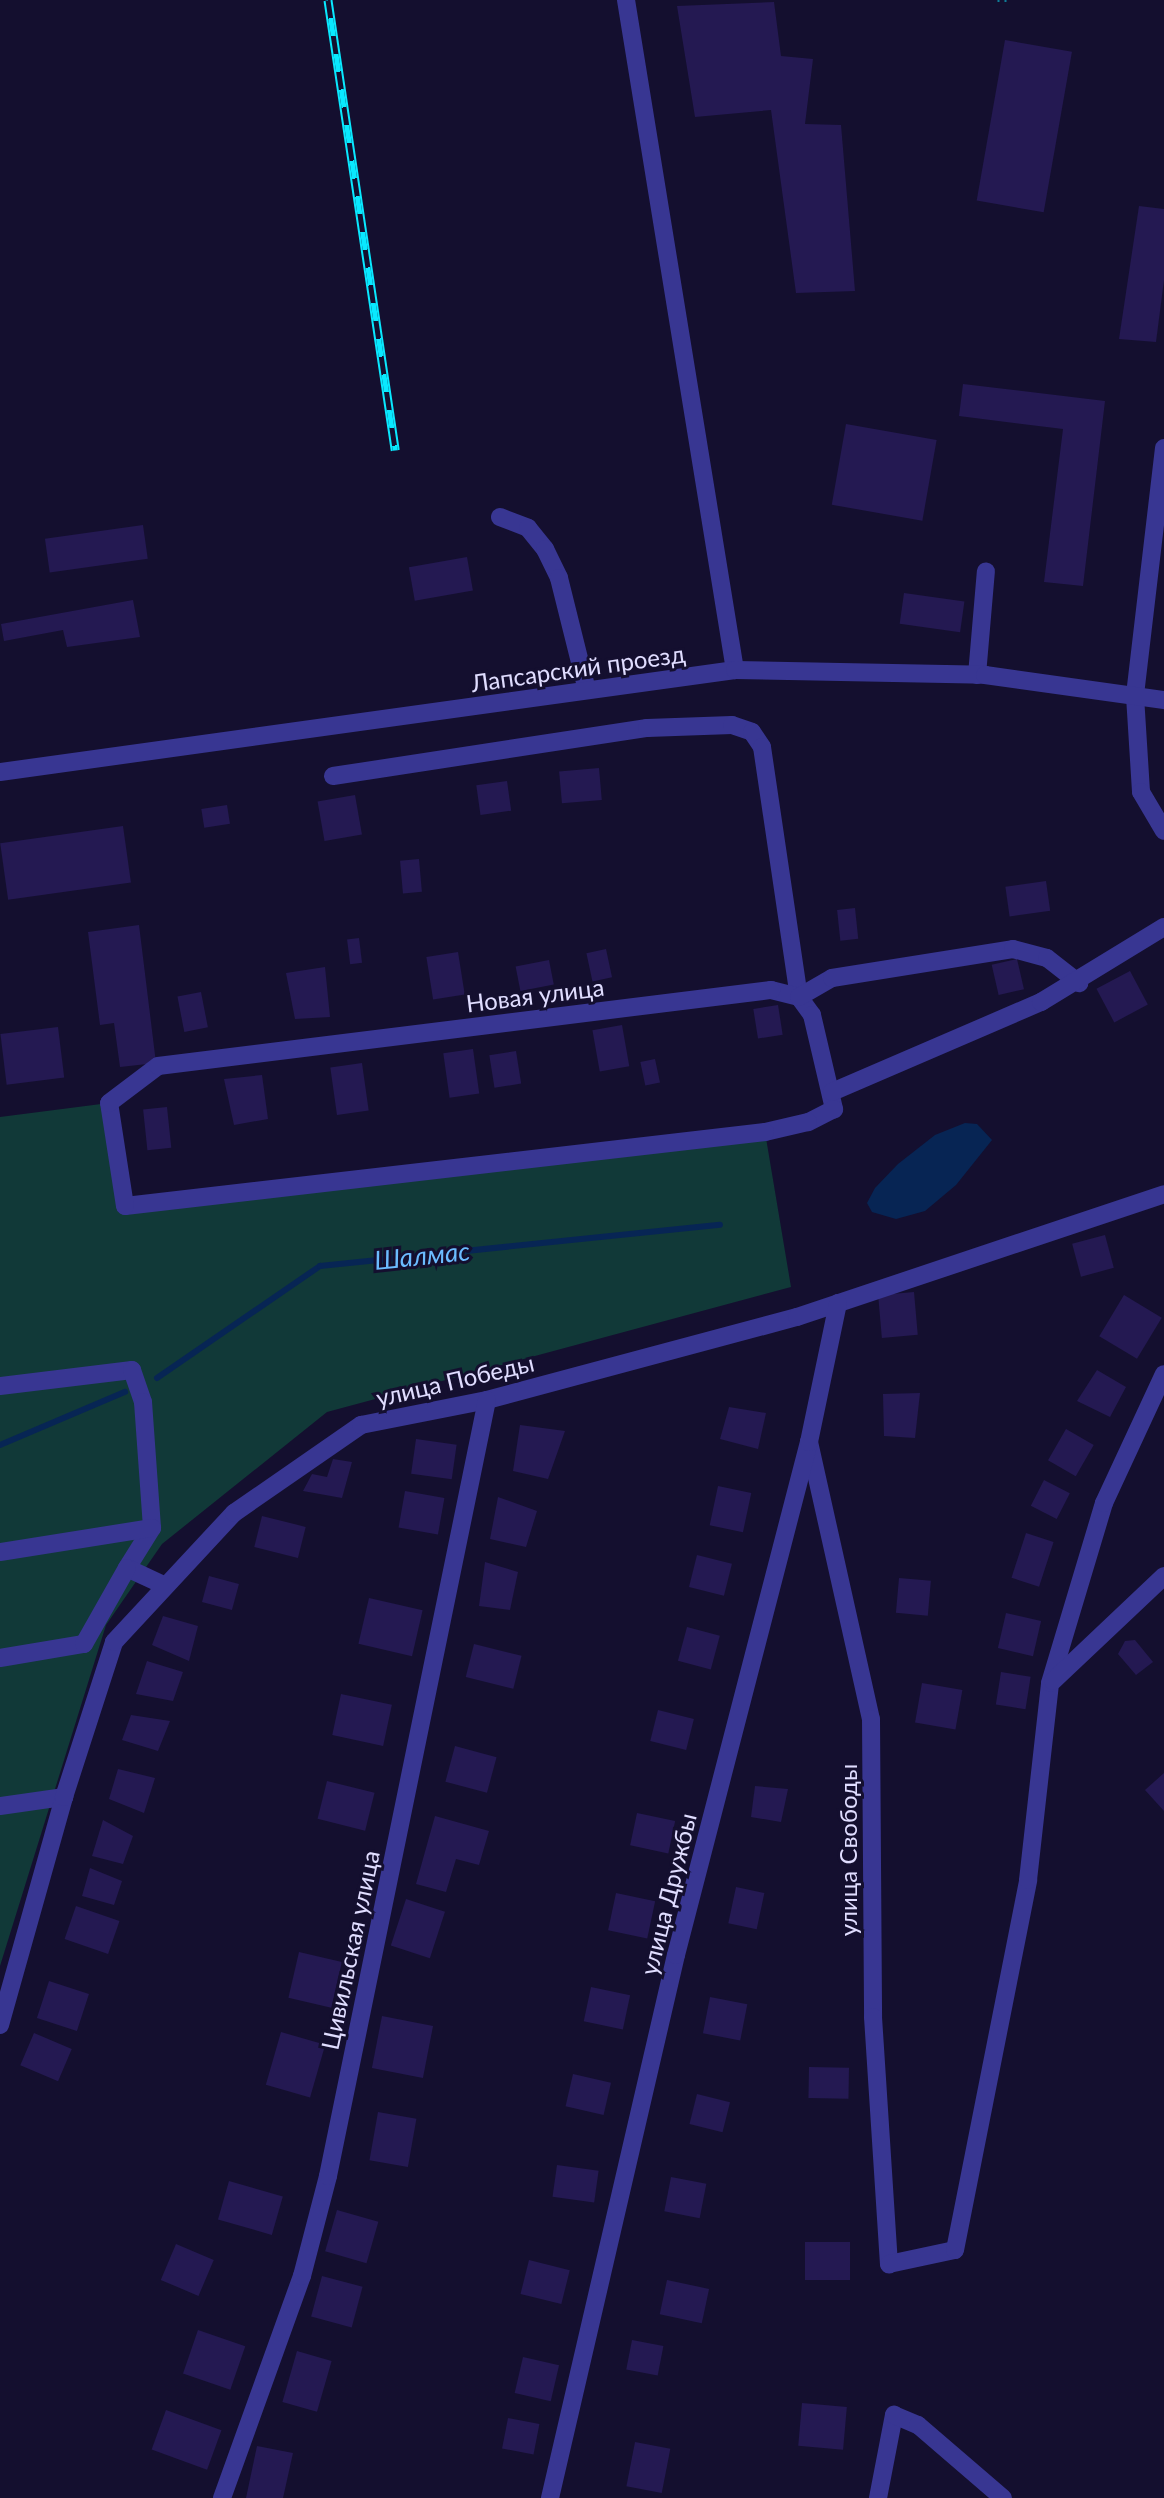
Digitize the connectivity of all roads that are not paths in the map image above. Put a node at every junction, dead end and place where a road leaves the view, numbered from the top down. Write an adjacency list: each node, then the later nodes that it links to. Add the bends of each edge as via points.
1 (626, 0): 5 (street)
2 (1164, 448): 8 (street)
3 (500, 517): 7 (street, via 528,528 545,549 559,578)
4 (986, 571): 6 (street)
5 (735, 670): 6 (street, Лапсарский проезд); 7 (street, Лапсарский проезд)
6 (977, 675): 8 (street, Лапсарский проезд)
7 (587, 690): 10 (street, Лапсарский проезд)
8 (1135, 696): 9 (street, Лапсарский проезд); 12 (street, via 1141,792)
9 (1164, 700)
10 (0, 772)
11 (333, 776): 15 (street, via 647,728 732,725 752,732 762,747)
12 (1164, 831)
13 (1164, 927): 14 (street)
14 (1079, 983): 15 (street, via 1047,958 1013,949 832,978); 16 (street)
15 (799, 997): 16 (street, via 812,1015); 16 (street, Новая улица, via 771,990 158,1066 109,1103 125,1206 765,1132 808,1122)
16 (833, 1101)
17 (1164, 1194): 18 (street, улица Победы)
18 (838, 1303): 21 (street, улица Победы); 22 (street, улица Дружбы)
19 (1164, 1374): 29 (street, via 1104,1503)
20 (0, 1386): 23 (street, via 132,1370 143,1402)
21 (487, 1400): 27 (street, улица Победы, via 361,1425 234,1513); 33 (street, Цивильская улица, via 328,2176 302,2276)
22 (809, 1442): 29 (street, улица Свободы, via 871,1719 873,2017 889,2264 955,2250 1028,1880); 34 (street, улица Дружбы, via 676,1955)
23 (152, 1528): 24 (street); 25 (street)
24 (0, 1552)
25 (127, 1568): 27 (street); 28 (street, via 84,1644)
26 (1164, 1576): 29 (street)
27 (163, 1585): 30 (street, улица Победы, via 114,1642)
28 (0, 1658)
29 (1050, 1683)
30 (64, 1797): 31 (street); 32 (street, улица Победы)
31 (0, 1806)
32 (0, 2025)
33 (222, 2498)
34 (550, 2498)
35 (878, 2498): 36 (street, via 894,2415 918,2425)
36 (1003, 2498)

